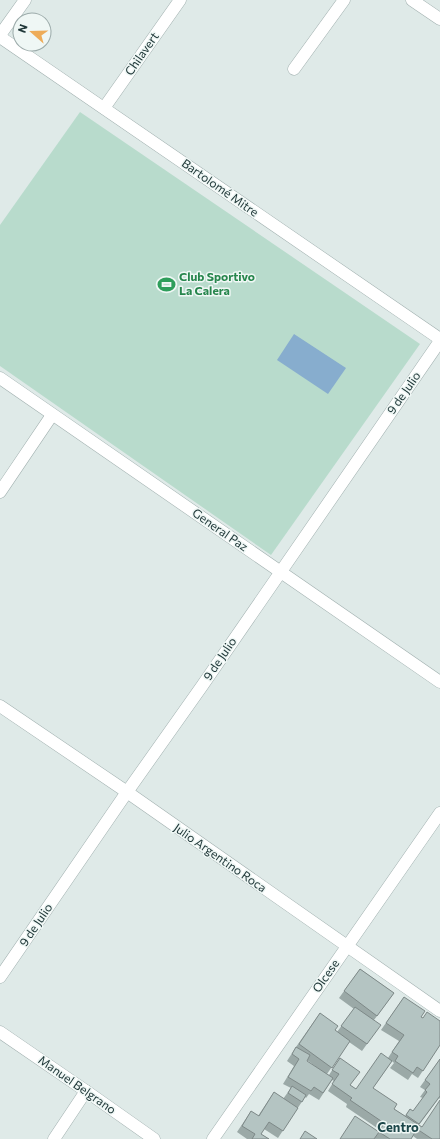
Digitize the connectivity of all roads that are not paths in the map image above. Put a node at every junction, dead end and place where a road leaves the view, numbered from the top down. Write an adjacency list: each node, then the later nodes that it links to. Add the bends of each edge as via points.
1 (25, 0): 6 (street)
2 (180, 0): 8 (street, Chilavert)
3 (344, 0): 7 (street)
4 (412, 0): 5 (street)
5 (440, 19)
6 (0, 36): 8 (street, Bartolomé Mitre)
7 (294, 69)
8 (104, 108): 9 (street, Bartolomé Mitre)
9 (440, 340): 13 (street, 9 de Julio)
10 (0, 378): 11 (street, General Paz)
11 (52, 415): 12 (street); 13 (street, General Paz)
12 (0, 492)
13 (280, 572): 14 (street, General Paz); 16 (street, 9 de Julio)
14 (440, 682)
15 (0, 706): 16 (street, Julio Argentino Roca)
16 (127, 792): 18 (street, Julio Argentino Roca); 19 (street, 9 de Julio)
17 (440, 813): 18 (street, Olcese)
18 (346, 946): 20 (street, Julio Argentino Roca); 25 (street, Olcese)
19 (0, 977)
20 (440, 1011)
21 (0, 1032): 22 (street, Manuel Belgrano)
22 (86, 1091): 23 (street); 24 (street, Manuel Belgrano)
23 (54, 1139)
24 (154, 1139)
25 (213, 1139)

